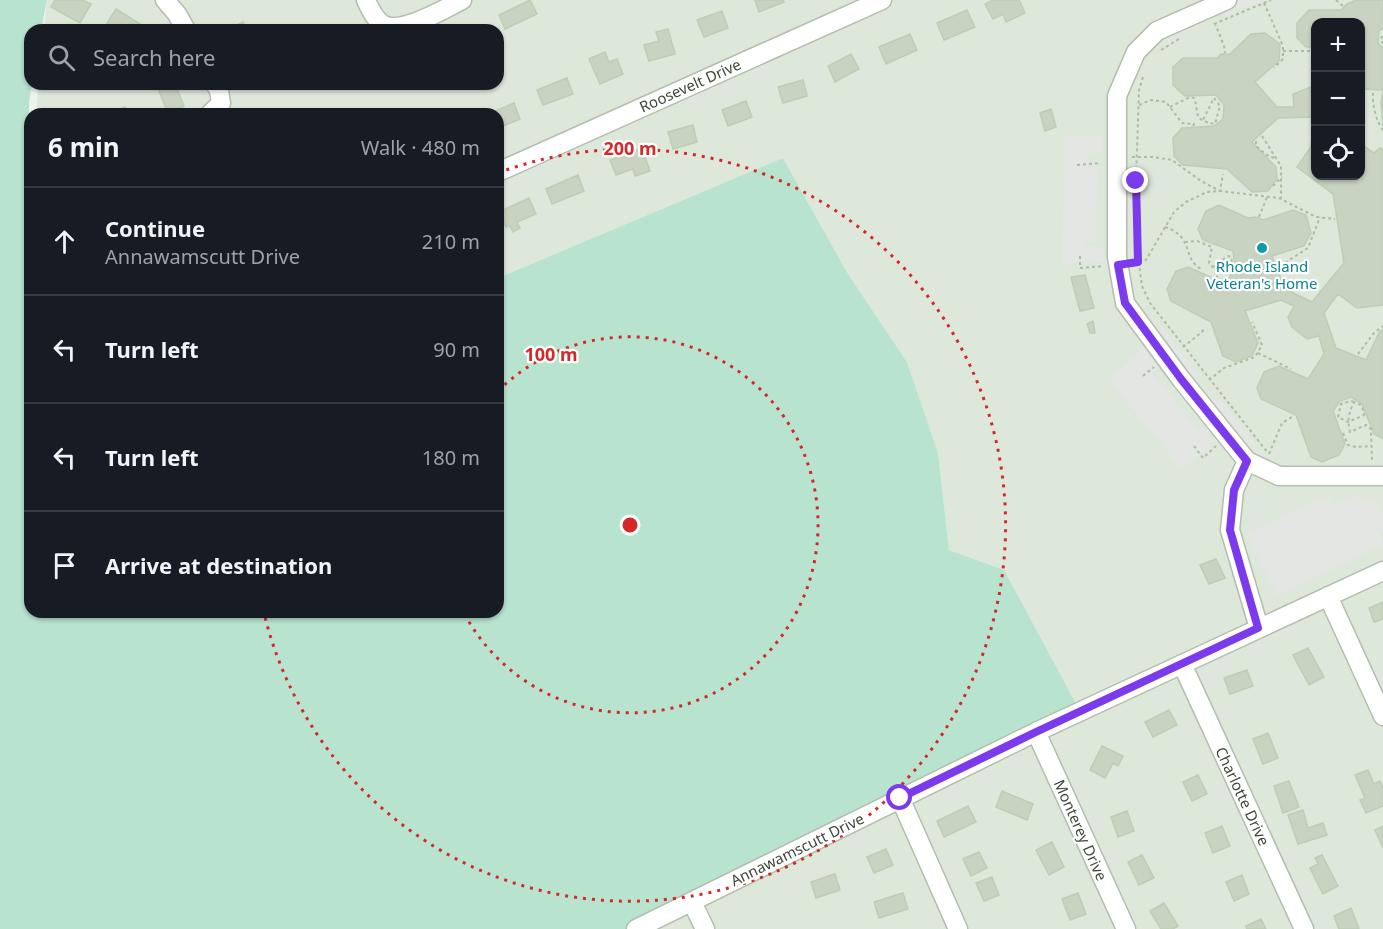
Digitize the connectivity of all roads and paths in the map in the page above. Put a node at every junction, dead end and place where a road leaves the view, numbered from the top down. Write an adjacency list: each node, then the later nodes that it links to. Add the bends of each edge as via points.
1 (165, 0): 11 (street)
2 (366, 0): 12 (street)
3 (462, 0): 13 (street)
4 (882, 0): 38 (street, Roosevelt Drive)
5 (1227, 0): 35 (street, via 1157,31 1136,52 1117,96)
6 (1271, 0): 8 (path)
7 (1336, 0): 9 (path)
8 (1264, 3): 10 (path); 18 (path)
9 (1344, 6)
10 (1215, 23): 14 (path); 20 (path)
11 (183, 24)
12 (382, 24)
13 (409, 24)
14 (1205, 27)
15 (1184, 36): 21 (path)
16 (1383, 36): 17 (path)
17 (1383, 44)
18 (1283, 51): 19 (path); 22 (path, via 1283,59)
19 (1311, 51)
20 (1225, 53)
21 (1155, 54)
22 (1274, 68)
23 (1145, 70): 26 (path)
24 (219, 90): 28 (street, via 221,103)
25 (1373, 93): 31 (path)
26 (1138, 105): 27 (path, via 1151,100 1166,102); 34 (path)
27 (1170, 107): 29 (path, via 1194,98 1196,113); 30 (path, via 1182,123 1194,124)
28 (216, 108)
29 (1203, 120): 29 (path, via 1215,124 1220,106 1214,98)
30 (1193, 127)
31 (1383, 130)
32 (1262, 136): 36 (path)
33 (1256, 141): 36 (path, via 1259,149)
34 (1137, 157): 35 (path); 42 (path, via 1172,160); 51 (path)
35 (1117, 158): 37 (path); 52 (street)
36 (1276, 158): 40 (path)
37 (1077, 165)
38 (504, 169)
39 (1223, 174): 42 (path)
40 (1282, 177): 41 (path); 44 (path)
41 (1273, 186)
42 (1220, 191): 43 (path); 48 (path, via 1207,192 1186,202)
43 (1267, 197): 44 (path); 45 (path)
44 (1281, 198): 46 (path)
45 (1259, 217)
46 (1320, 218): 47 (path); 53 (path, via 1308,248)
47 (1335, 219)
48 (1165, 226): 49 (path, via 1181,234); 51 (path, via 1146,260)
49 (1185, 242): 54 (path, via 1197,241 1212,247 1209,263); 55 (path)
50 (1080, 256): 52 (path, via 1080,268)
51 (1138, 262): 52 (path); 61 (path, via 1150,303)
52 (1118, 265): 70 (street, via 1125,303)
53 (1280, 266)
54 (1213, 267): 56 (path); 56 (path, via 1232,256 1229,269)
55 (1200, 271)
56 (1217, 272): 57 (path)
57 (1217, 278)
58 (1252, 322): 62 (path, via 1262,345)
59 (1383, 326): 63 (path)
60 (1205, 327): 61 (path)
61 (1183, 347): 65 (path)
62 (1258, 353): 64 (path); 65 (path, via 1224,368)
63 (1358, 354)
64 (1291, 369)
65 (1209, 380): 73 (path)
66 (1354, 402): 68 (path); 68 (path, via 1363,408 1364,415); 68 (path, via 1341,404 1339,409 1338,417)
67 (1292, 417): 73 (path, via 1282,423)
68 (1348, 422): 72 (path, via 1350,432 1366,425 1371,429)
69 (1343, 433): 72 (path, via 1348,445)
70 (1227, 437): 71 (path, via 1203,458); 74 (street)
71 (1194, 446)
72 (1371, 446): 76 (path)
73 (1269, 454): 75 (path)
74 (1247, 461): 76 (street, via 1279,476); 79 (street, via 1234,490 1230,530)
75 (1275, 461)
76 (1378, 470)
77 (1383, 571): 78 (street, Annawamscutt Drive)
78 (1329, 596): 79 (street, Annawamscutt Drive); 81 (street)
79 (1258, 628): 80 (street, Annawamscutt Drive)
80 (1182, 664): 82 (street, Annawamscutt Drive); 89 (street, Charlotte Drive)
81 (1383, 716)
82 (1036, 732): 83 (street, Annawamscutt Drive); 88 (street, Monterey Drive)
83 (900, 798): 84 (street, Annawamscutt Drive); 87 (street)
84 (692, 902): 85 (street, Annawamscutt Drive); 86 (street)
85 (636, 929)
86 (705, 929)
87 (958, 929)
88 (1126, 929)
89 (1304, 929)

